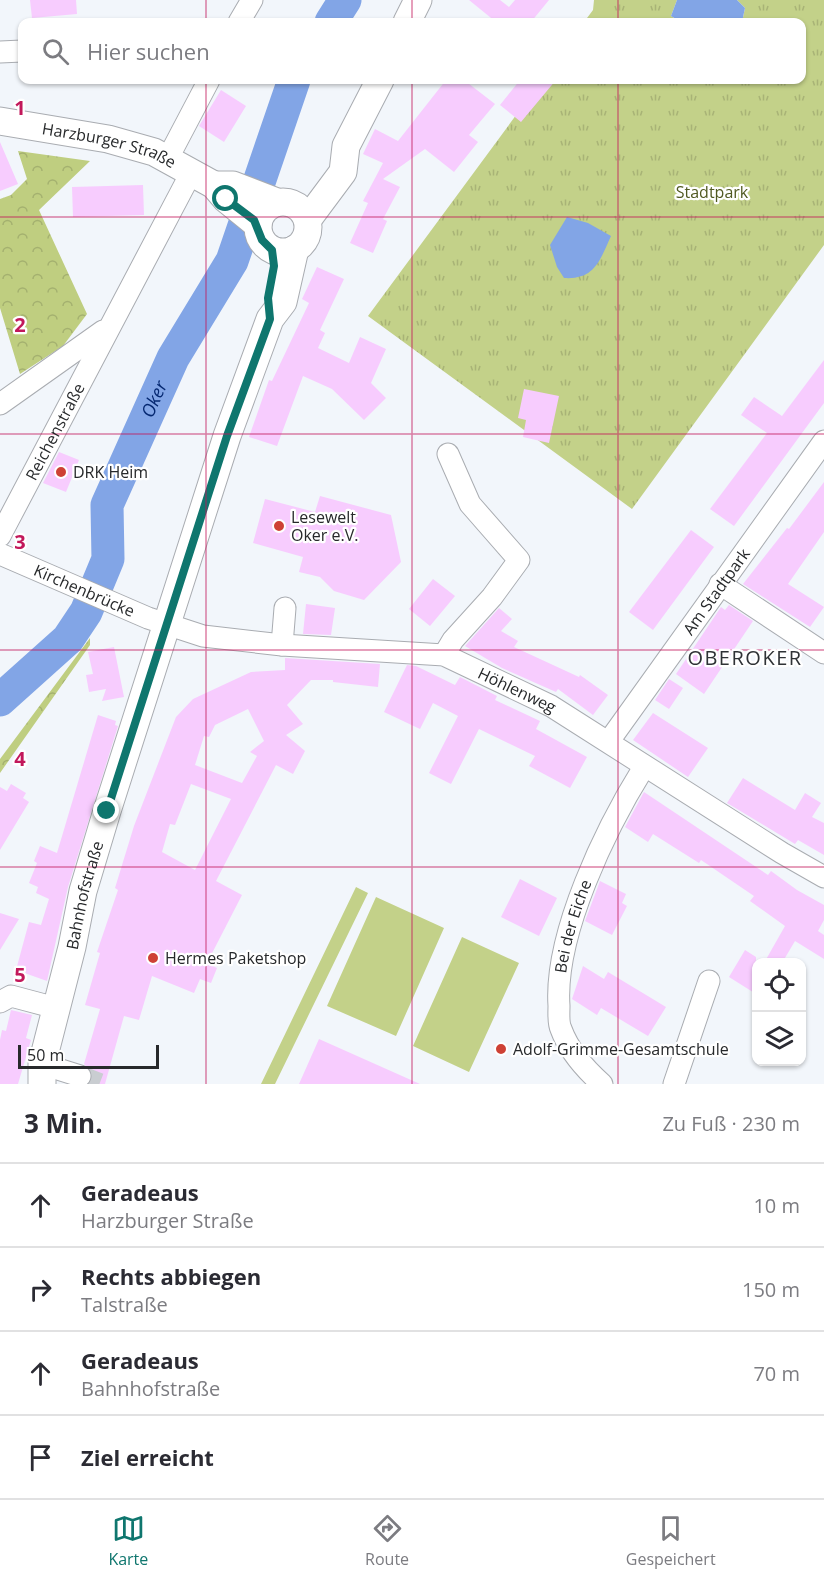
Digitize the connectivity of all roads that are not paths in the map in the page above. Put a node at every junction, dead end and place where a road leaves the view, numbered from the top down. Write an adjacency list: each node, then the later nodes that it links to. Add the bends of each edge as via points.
1 (252, 0): 3 (street)
2 (418, 0): 4 (main road)
3 (241, 18)
4 (409, 18)
5 (18, 51): 6 (street)
6 (0, 52)
7 (207, 84): 10 (street)
8 (378, 84): 13 (main road, via 346,146)
9 (0, 121): 10 (main road, Harzburger Straße, via 108,139)
10 (168, 158): 11 (main road, Harzburger Straße)
11 (191, 173): 12 (main road, Harzburger Straße); 16 (street, Reichenstraße)
12 (216, 186): 13 (main road, Harzburger Straße, via 233,185); 14 (main road, Harzburger Straße)
13 (286, 206): 14 (main road, via 262,212); 15 (main road, via 307,236)
14 (256, 223): 15 (main road, via 262,240)
15 (284, 249): 24 (main road, Bahnhofstraße, via 283,302 270,319 227,436)
16 (108, 327): 17 (street, Reichenstraße); 20 (street, Reichenstraße)
17 (0, 404)
18 (824, 441): 22 (street, Am Stadtpark)
19 (448, 453): 27 (street, via 470,504 519,560)
20 (0, 536)
21 (0, 554): 24 (street, Kirchenbrücke)
22 (720, 584): 26 (street); 28 (street, Am Stadtpark)
23 (285, 608): 25 (street)
24 (168, 626): 25 (street, Höhlenweg, via 203,636); 33 (main road, Bahnhofstraße, via 86,879)
25 (282, 645): 27 (street, Höhlenweg)
26 (824, 653)
27 (444, 655): 28 (street, Höhlenweg, via 551,706)
28 (609, 741): 29 (street, Höhlenweg)
29 (644, 767): 30 (street, Höhlenweg); 36 (street, Bei der Eiche, via 608,829 589,876 567,936 557,985 560,1028 583,1068)
30 (824, 877)
31 (709, 981): 37 (street)
32 (0, 1002): 33 (street, via 11,996)
33 (56, 1008): 35 (main road, Bahnhofstraße)
34 (80, 1076): 35 (street)
35 (39, 1077)
36 (602, 1084)
37 (674, 1084)

